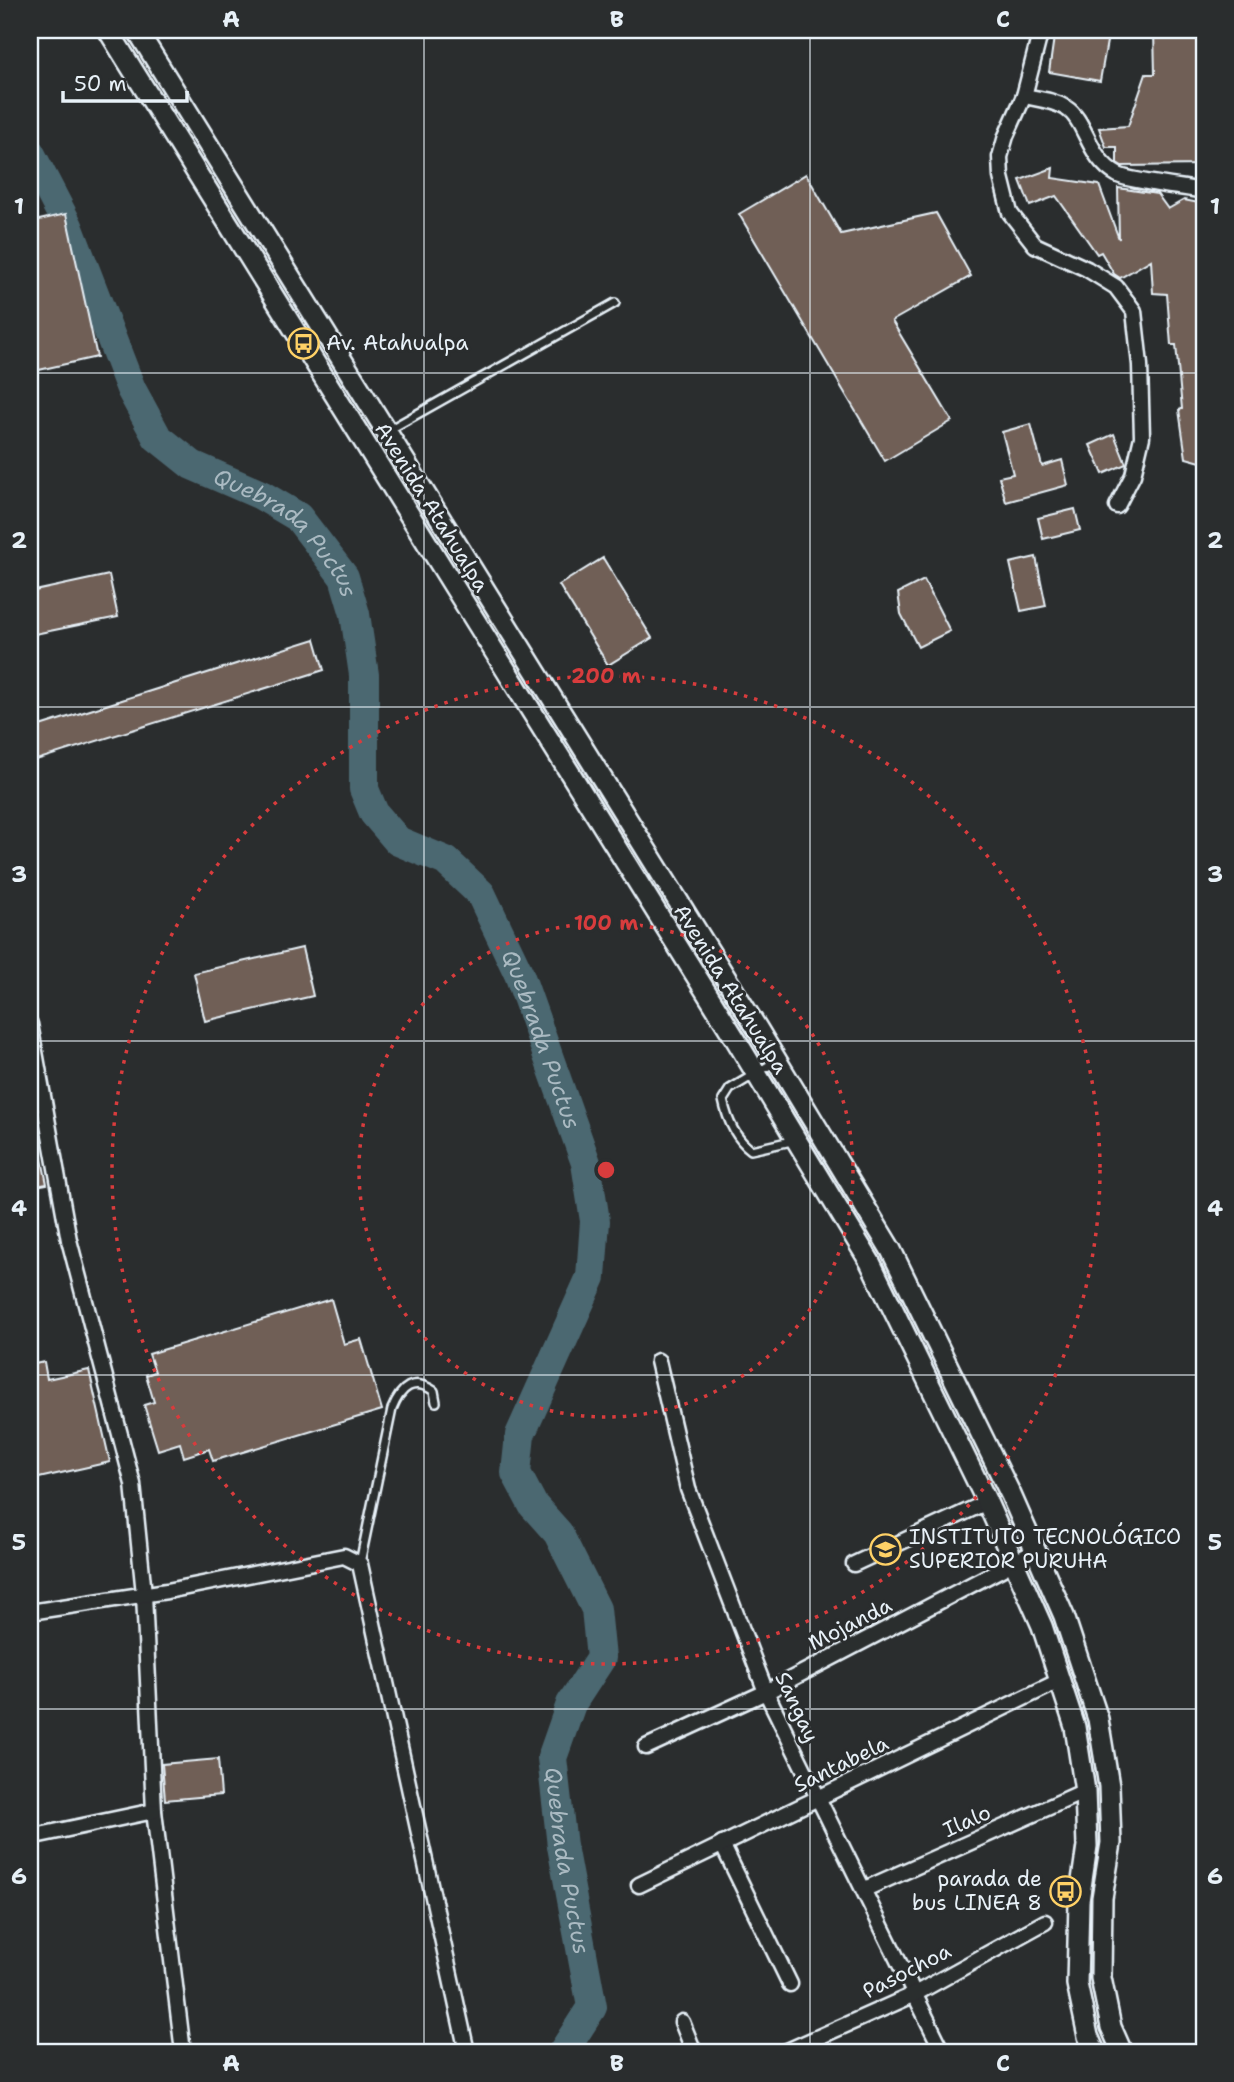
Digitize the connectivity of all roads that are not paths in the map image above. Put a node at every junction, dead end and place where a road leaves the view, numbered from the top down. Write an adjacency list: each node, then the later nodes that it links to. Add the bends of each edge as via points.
1 (108, 30): 8 (main road, Avenida Atahualpa)
2 (137, 30): 7 (main road, Avenida Atahualpa)
3 (1041, 30): 4 (street)
4 (1024, 96): 5 (street, via 1068,109 1097,157 1120,176); 10 (street, via 1000,157 1010,213 1035,245 1116,287 1134,311 1142,437 1133,475)
5 (1204, 191)
6 (615, 303): 9 (lane)
7 (330, 340): 8 (main road); 9 (main road, Avenida Atahualpa)
8 (309, 352): 12 (main road, Avenida Atahualpa)
9 (386, 431): 11 (main road, Avenida Atahualpa)
10 (1117, 506)
11 (567, 721): 12 (main road); 13 (main road, Avenida Atahualpa)
12 (546, 734): 14 (main road, Avenida Atahualpa)
13 (687, 915): 14 (main road); 16 (main road, Avenida Atahualpa)
14 (666, 928): 17 (main road, Avenida Atahualpa)
15 (30, 1024): 29 (street, via 69,1240 133,1484)
16 (777, 1061): 17 (lane); 18 (main road, Avenida Atahualpa)
17 (756, 1073): 19 (main road, Avenida Atahualpa); 19 (lane, via 730,1089 723,1100 741,1143 751,1150)
18 (825, 1140): 19 (main road); 20 (main road, Avenida Atahualpa, via 891,1250)
19 (800, 1147): 21 (main road, Avenida Atahualpa, via 870,1262)
20 (933, 1337): 21 (main road); 25 (main road, Avenida Atahualpa)
21 (912, 1348): 24 (main road, Avenida Atahualpa)
22 (658, 1361): 32 (street, Sangay, via 688,1489)
23 (436, 1402): 27 (lane, via 434,1391 422,1383 408,1384 398,1394)
24 (987, 1502): 26 (main road, Avenida Atahualpa); 28 (street)
25 (1034, 1552): 26 (street, Mojanda); 51 (main road, Avenida Atahualpa, via 1064,1616 1098,1719 1111,1843 1102,1898 1101,1978 1111,2027)
26 (1012, 1563): 31 (main road, Avenida Atahualpa); 32 (street, Mojanda)
27 (360, 1564): 29 (street, via 344,1556); 46 (street)
28 (854, 1564)
29 (144, 1594): 30 (street); 36 (street)
30 (30, 1612)
31 (1062, 1680): 34 (main road, Avenida Atahualpa); 35 (street, Santabela)
32 (766, 1692): 33 (street, Mojanda); 35 (street, Sangay)
33 (646, 1747)
34 (1085, 1791): 40 (street, Ilalo); 50 (main road, Avenida Atahualpa, via 1087,1846 1079,1901 1077,1984)
35 (817, 1799): 38 (street, Santabela); 40 (street, Sangay)
36 (153, 1811): 37 (street); 45 (street)
37 (30, 1837)
38 (722, 1844): 39 (street, Santabela); 42 (street)
39 (639, 1885)
40 (865, 1889): 43 (street, Sangay)
41 (1045, 1922): 43 (street, Pasochoa)
42 (790, 1984)
43 (913, 1995): 48 (street, Pasochoa); 49 (street, Sangay)
44 (682, 2022): 47 (street)
45 (183, 2052)
46 (467, 2052)
47 (694, 2052)
48 (785, 2052)
49 (943, 2052)
50 (1095, 2052)
51 (1122, 2052)

